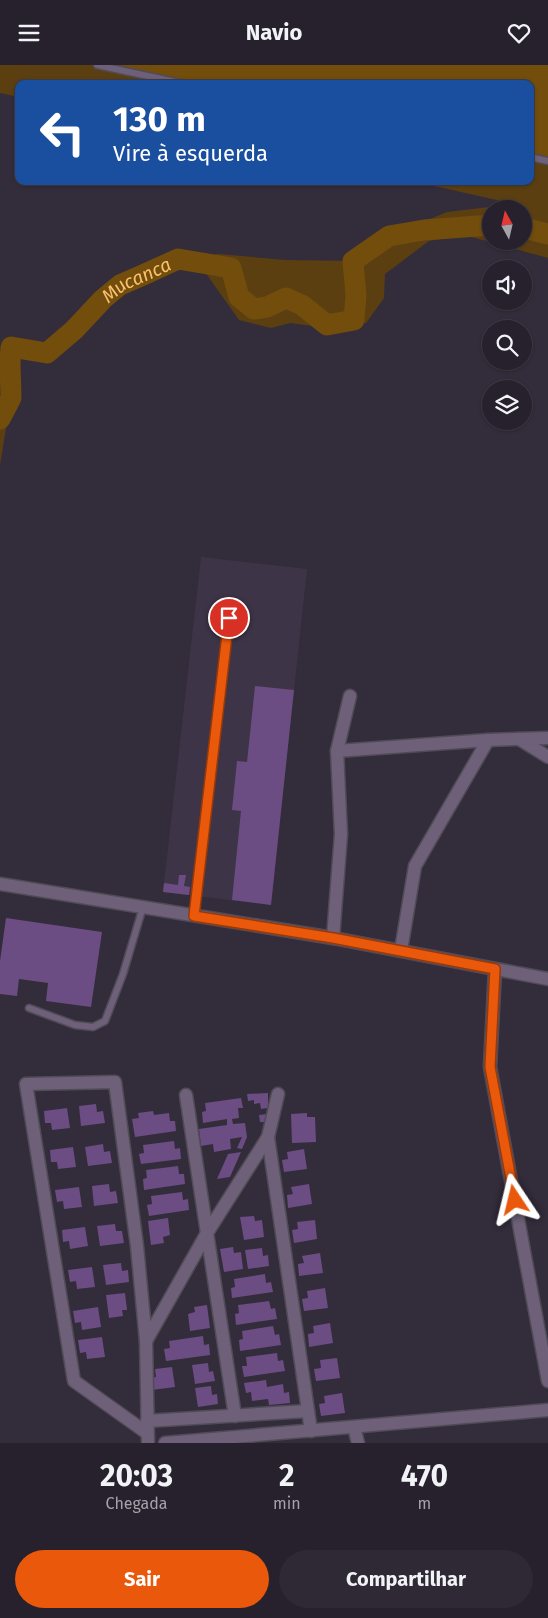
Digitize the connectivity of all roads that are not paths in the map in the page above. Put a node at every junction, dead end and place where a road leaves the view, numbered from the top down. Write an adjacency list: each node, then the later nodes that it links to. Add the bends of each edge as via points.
1 (97, 65): 2 (lane)
2 (166, 80)
3 (534, 158): 4 (lane)
4 (548, 161)
5 (229, 618): 14 (lane)
6 (350, 696): 10 (street)
7 (548, 737): 8 (street)
8 (520, 739): 9 (street); 11 (street)
9 (488, 740): 10 (street); 16 (street, via 415,866)
10 (337, 751): 15 (street, via 341,834)
11 (548, 757)
12 (0, 883): 13 (street)
13 (143, 907): 14 (street); 19 (lane, via 105,1021 92,1027 75,1025)
14 (194, 916): 15 (street)
15 (333, 938): 16 (street)
16 (401, 950): 17 (street)
17 (495, 969): 18 (street); 25 (street, via 490,1067)
18 (548, 979)
19 (29, 1007)
20 (278, 1094): 22 (street)
21 (186, 1095): 23 (street)
22 (268, 1137): 23 (street); 26 (street)
23 (207, 1233): 24 (street); 28 (street)
24 (146, 1341): 31 (street); 31 (street, via 115,1082 26,1084 74,1381)
25 (548, 1381)
26 (308, 1411): 28 (street); 30 (street)
27 (548, 1411): 29 (street)
28 (234, 1416): 31 (street)
29 (354, 1427): 30 (street); 33 (street)
30 (310, 1431): 32 (street)
31 (148, 1432)
32 (165, 1443)
33 (358, 1443)

